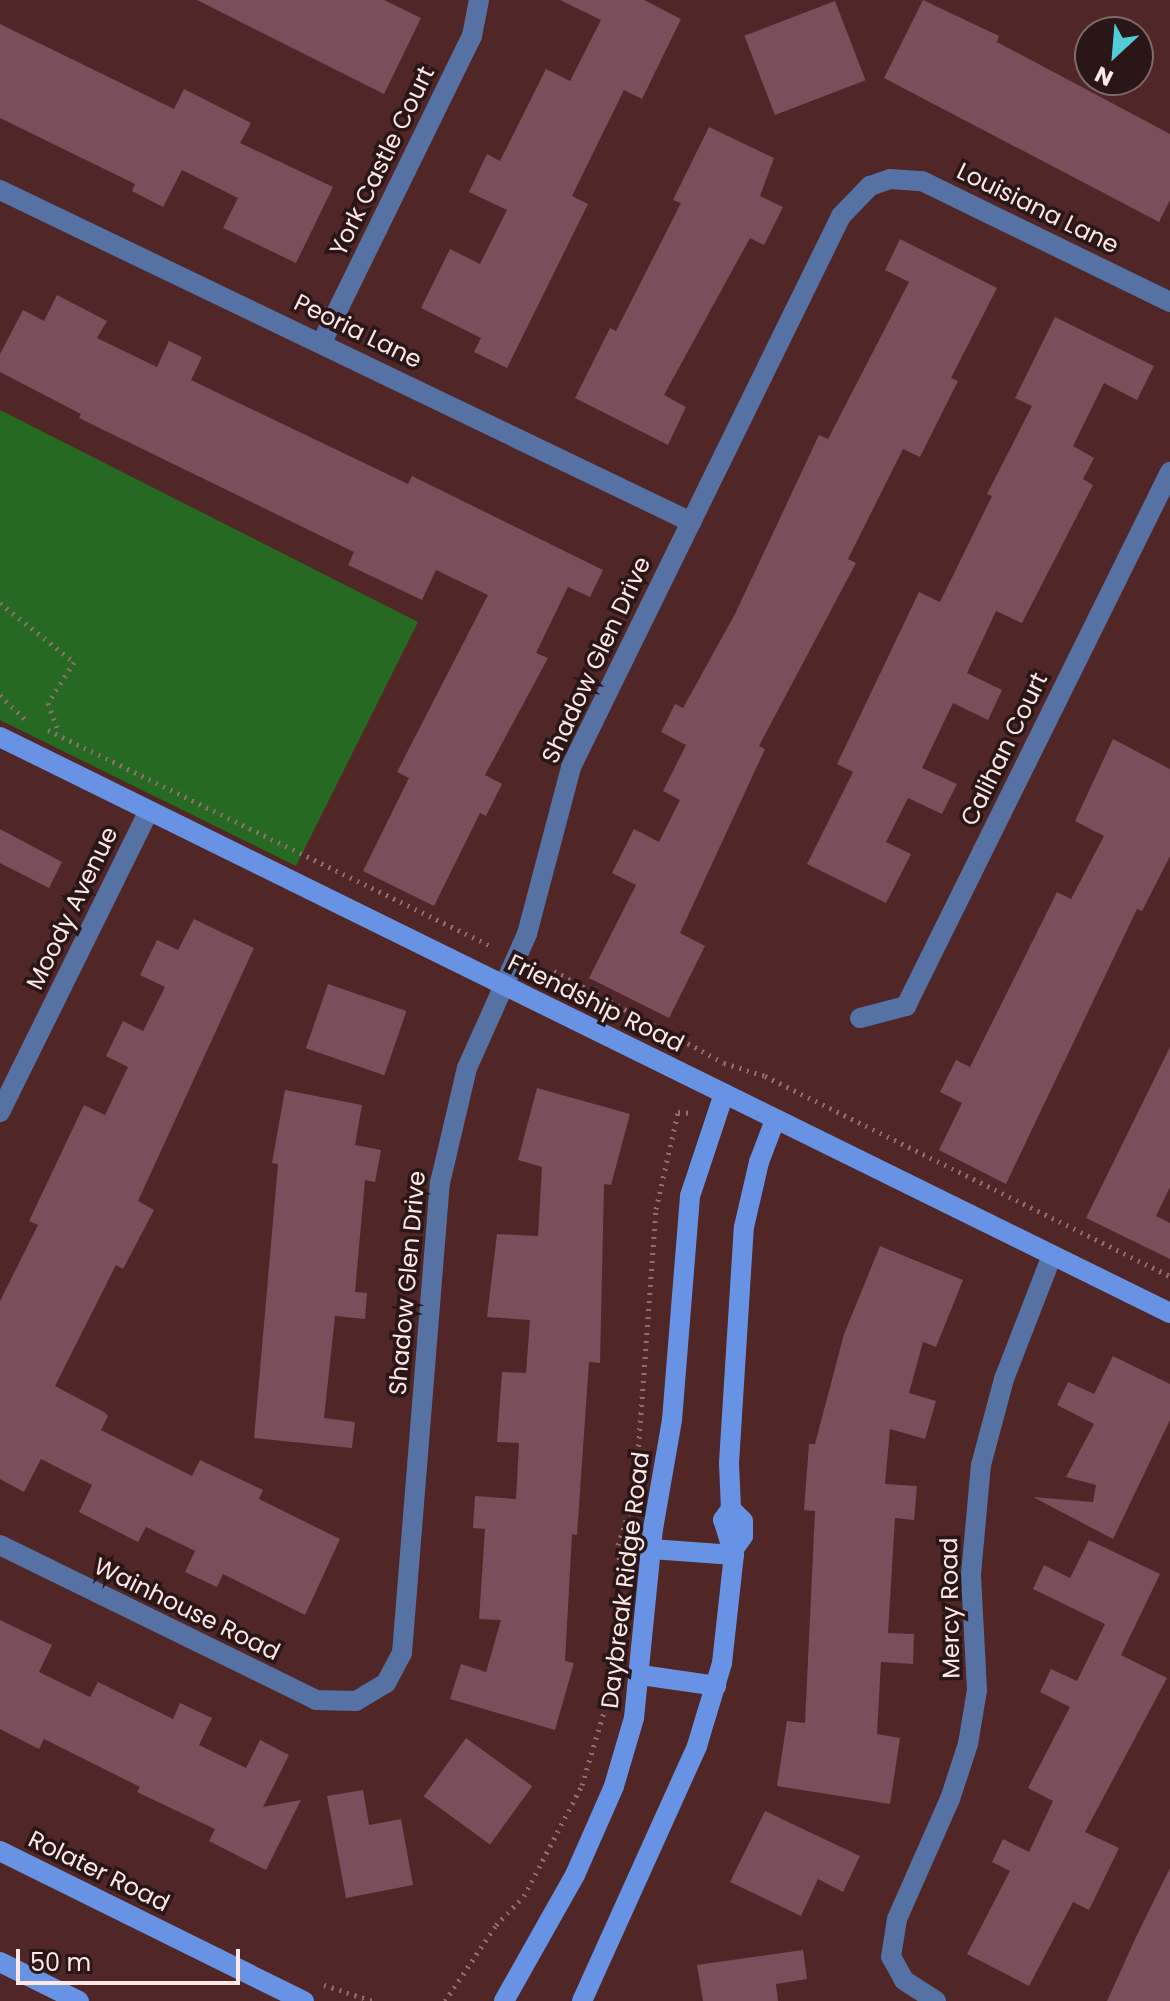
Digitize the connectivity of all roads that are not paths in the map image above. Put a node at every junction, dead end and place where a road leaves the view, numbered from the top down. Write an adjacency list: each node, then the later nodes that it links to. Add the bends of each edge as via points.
1 (479, 0): 5 (street, York Castle Court, via 472,36)
2 (879, 182): 4 (street, Louisiana Lane, via 922,181); 7 (street, Shadow Glen Drive, via 861,192 841,216)
3 (0, 190): 5 (street, Peoria Lane)
4 (1170, 302)
5 (322, 342): 7 (street, Peoria Lane)
6 (1170, 472): 11 (street, Calihan Court, via 906,1006)
7 (691, 522): 10 (street, Shadow Glen Drive, via 571,767 527,934)
8 (0, 737): 9 (street, Friendship Road)
9 (148, 812): 10 (street, Friendship Road); 13 (street, Moody Avenue)
10 (501, 986): 12 (street, Friendship Road); 22 (street, Shadow Glen Drive, via 467,1068 440,1183 402,1653 386,1683)
11 (860, 1018)
12 (724, 1094): 14 (street, Friendship Road); 18 (street, Daybreak Ridge Road, via 690,1196 672,1420)
13 (0, 1112)
14 (775, 1120): 15 (street, Friendship Road); 19 (street, via 744,1227 729,1463 731,1509 723,1520)
15 (1052, 1255): 16 (street, Friendship Road); 29 (street, Mercy Road, via 1004,1379 981,1465 971,1574 977,1690 968,1744 897,1919 891,1957 904,1980)
16 (1170, 1313)
17 (0, 1545): 22 (street, Wainhouse Road, via 306,1696 326,1703)
18 (651, 1549): 19 (street); 20 (street, Daybreak Ridge Road)
19 (734, 1552): 21 (street, via 730,1621)
20 (641, 1675): 21 (street); 27 (street, Daybreak Ridge Road, via 614,1786 575,1875)
21 (716, 1686): 28 (street, via 697,1746)
22 (356, 1701)
23 (0, 1851): 26 (street, Rolater Road)
24 (0, 1962): 25 (street)
25 (79, 2001)
26 (304, 2001)
27 (504, 2001)
28 (582, 2001)
29 (936, 2001)

